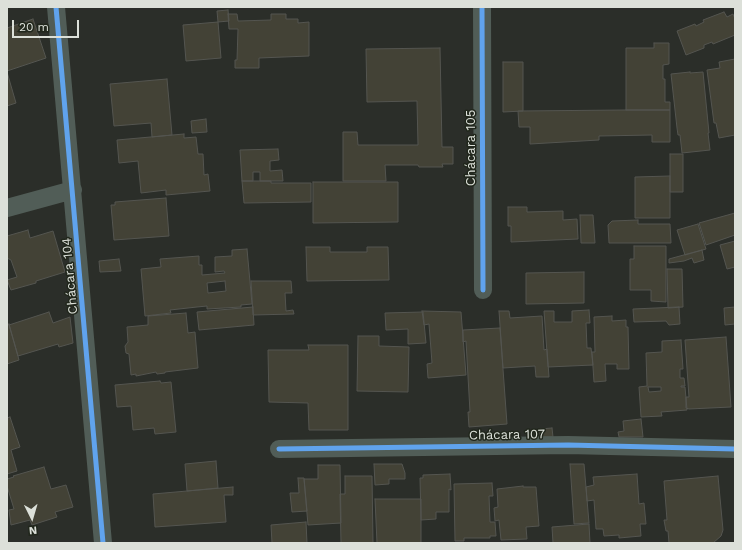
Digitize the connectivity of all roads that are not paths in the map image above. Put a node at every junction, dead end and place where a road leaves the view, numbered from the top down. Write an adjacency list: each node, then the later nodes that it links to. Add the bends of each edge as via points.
1 (56, 7): 3 (street, Chácara 104)
2 (482, 7): 5 (street, Chácara 105)
3 (73, 190): 4 (street); 8 (street, Chácara 104)
4 (7, 208)
5 (483, 290)
6 (279, 449): 7 (street, Chácara 107, via 568,445)
7 (735, 449)
8 (104, 543)

